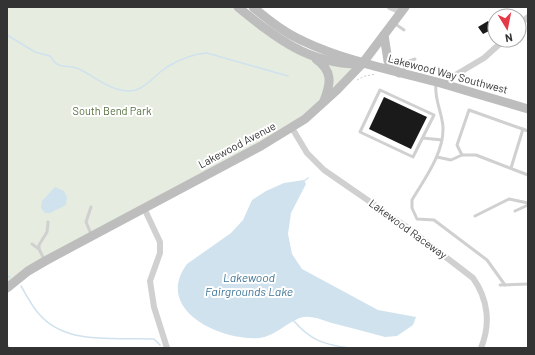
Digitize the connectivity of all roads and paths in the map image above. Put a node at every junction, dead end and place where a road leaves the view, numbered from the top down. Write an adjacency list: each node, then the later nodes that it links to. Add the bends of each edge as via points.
1 (238, 7): 9 (main road, via 272,34)
2 (252, 7): 11 (main road, via 277,27 302,41)
3 (390, 7): 4 (street)
4 (403, 9): 5 (main road, Lakewood Avenue)
5 (394, 22): 6 (lane); 7 (main road, Lakewood Avenue)
6 (404, 30)
7 (384, 35): 11 (main road, Lakewood Avenue); 12 (main road, via 388,61)
8 (495, 48): 16 (street, via 484,58 452,77)
9 (306, 54): 11 (main road, via 344,64); 17 (main road, via 322,64 329,73 330,85)
10 (415, 59): 12 (lane, via 406,62)
11 (362, 64): 12 (main road, Lakewood Way Southwest); 17 (main road, Lakewood Avenue)
12 (401, 73): 15 (main road, Lakewood Way Southwest)
13 (382, 74): 14 (path, via 369,75)
14 (355, 82)
15 (436, 82): 16 (main road, Lakewood Way Southwest); 23 (lane, via 435,91 443,126)
16 (446, 85): 18 (main road, Lakewood Way Southwest)
17 (323, 104): 19 (main road, Lakewood Avenue)
18 (528, 109)
19 (292, 128): 30 (main road, Lakewood Avenue); 43 (street, Lakewood Raceway, via 307,153 324,170 408,228 473,278 479,286 486,306 487,325)
20 (524, 129): 21 (lane); 24 (lane, via 469,110 457,145); 26 (lane)
21 (528, 131)
22 (423, 138): 22 (lane, via 434,115 380,90 360,132 414,157); 23 (lane)
23 (442, 140): 25 (lane)
24 (462, 155): 25 (lane, via 451,160); 26 (lane, via 476,155)
25 (437, 157): 40 (lane, via 412,200 414,214 417,219 434,220 487,260)
26 (511, 168): 27 (lane)
27 (528, 175)
28 (528, 204): 31 (lane); 32 (lane, via 509,199)
29 (91, 207): 34 (lane, via 86,222)
30 (144, 208): 34 (main road, Lakewood Avenue); 42 (street, via 160,242 160,253 150,281 154,307)
31 (515, 211)
32 (475, 216)
33 (48, 222): 36 (lane, via 48,232)
34 (92, 236): 37 (main road, Lakewood Avenue)
35 (32, 244): 36 (lane)
36 (39, 249): 37 (lane)
37 (46, 261): 41 (main road, Lakewood Avenue, via 28,271)
38 (528, 284): 40 (lane)
39 (500, 285): 40 (lane)
40 (504, 285)
41 (7, 288)
42 (167, 348)
43 (482, 348)

